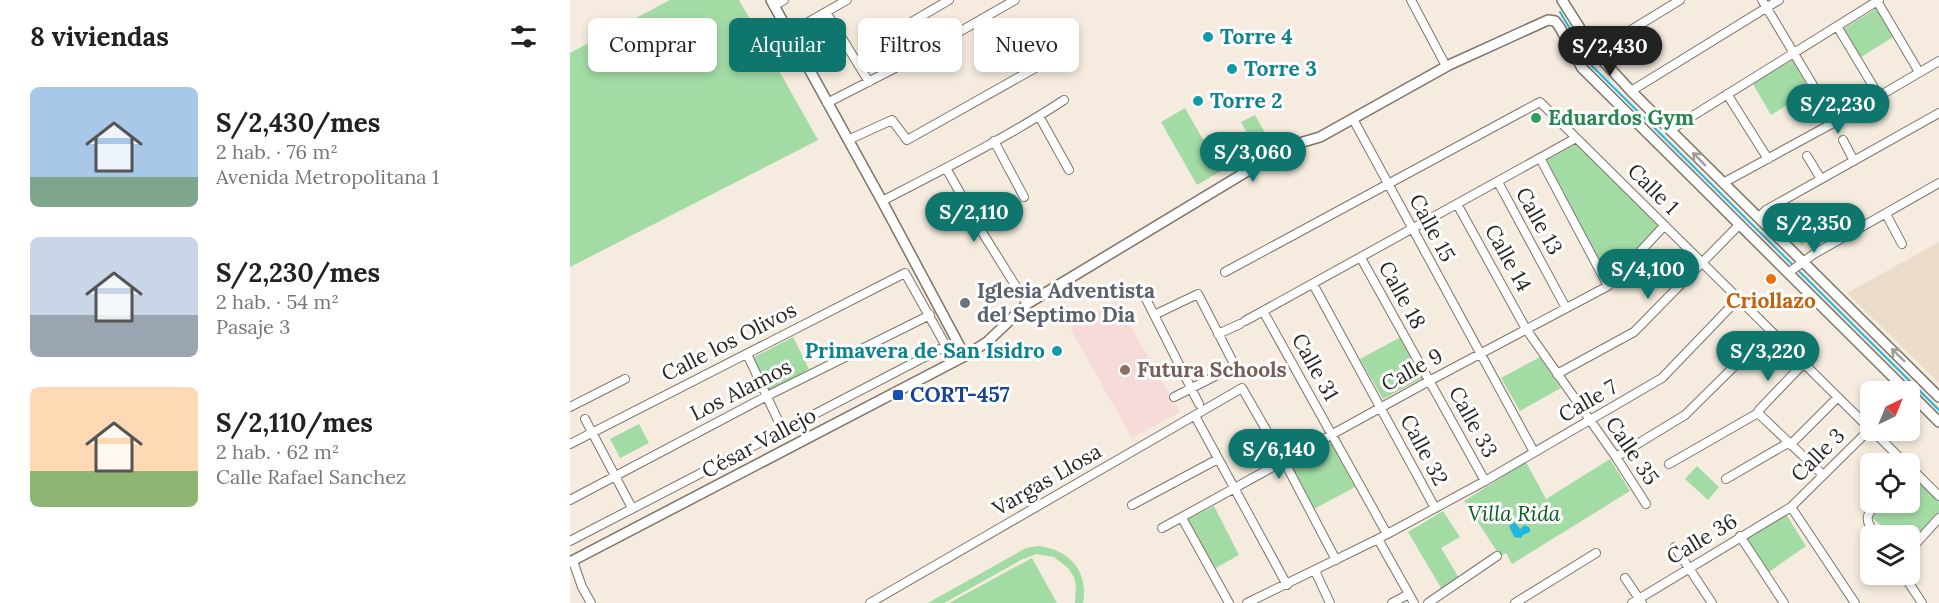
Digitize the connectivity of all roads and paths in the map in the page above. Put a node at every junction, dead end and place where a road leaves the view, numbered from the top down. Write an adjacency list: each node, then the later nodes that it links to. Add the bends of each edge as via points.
1 (784, 0): 11 (street)
2 (847, 0): 13 (street)
3 (949, 0): 16 (street)
4 (1411, 0): 21 (street)
5 (1562, 0): 18 (street)
6 (1680, 0): 18 (street)
7 (1762, 0): 12 (street)
8 (1779, 0): 12 (street)
9 (1878, 0): 17 (street); 24 (street)
10 (1010, 1): 25 (street)
11 (772, 3): 14 (street)
12 (1767, 8): 19 (street); 26 (street)
13 (826, 12): 15 (street); 25 (street)
14 (780, 18)
15 (815, 18)
16 (918, 18)
17 (1837, 26): 19 (street); 28 (street)
18 (1595, 52): 26 (street)
19 (1794, 52): 27 (street); 34 (street)
20 (1939, 61): 24 (street)
21 (1446, 66): 33 (street, César Vallejo); 35 (street, César Vallejo, via 1548,20 1555,21 1582,68)
22 (810, 72): 30 (street)
23 (1028, 72): 37 (street, via 907,140 892,120)
24 (1919, 72): 28 (street)
25 (868, 82): 30 (street)
26 (1631, 91): 35 (street)
27 (1727, 94): 35 (street); 42 (street)
28 (1879, 96): 34 (street)
29 (1064, 100): 32 (street)
30 (827, 103): 37 (street)
31 (1939, 113): 43 (street)
32 (1039, 116): 39 (street); 45 (street)
33 (1353, 119): 50 (street, Calle 15); 70 (street, César Vallejo, via 1320,137 1288,146)
34 (1835, 122): 42 (street)
35 (1664, 136): 48 (street, one-way to 35); 56 (street)
36 (1576, 138): 41 (street); 50 (street, Calle 1, via 1538,103); 57 (street, Calle 1)
37 (848, 140): 52 (street)
38 (1843, 140): 43 (street)
39 (994, 141): 44 (street); 51 (street)
40 (1807, 156): 46 (street)
41 (1540, 158): 47 (street); 66 (street)
42 (1768, 159): 48 (street)
43 (1854, 160): 46 (street)
44 (946, 168): 52 (street); 70 (street)
45 (1070, 170)
46 (1821, 179): 55 (street)
47 (1498, 182): 53 (street); 71 (street, Calle 13)
48 (1723, 183): 55 (street)
49 (1939, 183): 54 (street)
50 (1389, 184): 58 (street, Calle 15); 64 (street)
51 (1024, 197)
52 (882, 201): 80 (street)
53 (1457, 204): 58 (street); 75 (street, Calle 14)
54 (1887, 214): 59 (street); 61 (street)
55 (1758, 218): 61 (street)
56 (1739, 225): 62 (street); 63 (street)
57 (1664, 226): 62 (street, Calle 1); 66 (street, Calle 9)
58 (1413, 230): 60 (street); 78 (street, Calle 15)
59 (1902, 244)
60 (1361, 258): 65 (street); 84 (street, Calle 18)
61 (1801, 263): 63 (street); 69 (street)
62 (1702, 264): 68 (street, Calle 1); 82 (street, via 1634,332)
63 (1790, 271): 69 (street)
64 (1224, 272)
65 (1313, 284): 72 (street); 94 (street, Calle 32)
66 (1608, 286): 71 (street, Calle 9)
67 (1141, 289): 74 (street)
68 (1738, 299): 76 (street, Calle 1); 99 (street, Calle 7, via 1666,375)
69 (1829, 301): 85 (street); 90 (street, one-way to 69)
70 (1027, 304): 80 (street, César Vallejo, via 987,342)
71 (1566, 308): 75 (street, Calle 9)
72 (1263, 311): 77 (street); 103 (street, Calle 31)
73 (930, 315): 79 (street, Calle los Olivos, via 905,273); 87 (street, Los Alamos); 101 (street, via 946,346)
74 (1154, 315): 77 (street, via 1198,294); 86 (street)
75 (1526, 329): 78 (street, Calle 9); 82 (street, Calle 35)
76 (1770, 331): 81 (street, Calle 1); 110 (street, via 1685,415)
77 (1218, 334): 86 (street, via 1235,366)
78 (1480, 353): 84 (street, Calle 9); 108 (street, Calle 15)
79 (747, 354): 87 (street); 102 (street, Calle los Olivos)
80 (965, 356): 139 (street, César Vallejo)
81 (1804, 363): 89 (street, Calle 1); 95 (street)
82 (1557, 374): 99 (street, Calle 35)
83 (624, 379): 93 (street)
84 (1429, 381): 94 (street, Calle 9); 118 (street, Calle 33)
85 (1899, 381)
86 (1192, 388): 88 (street); 92 (street)
87 (767, 396): 101 (street); 115 (street, Los Alamos)
88 (1174, 397)
89 (1838, 397): 97 (street, Calle 1); 107 (street)
90 (1939, 397)
91 (1920, 403): 100 (street)
92 (1199, 404)
93 (570, 407)
94 (1381, 407): 103 (street, Calle 9); 126 (street, Calle 32)
95 (1758, 413): 107 (street); 113 (street)
96 (1195, 416): 111 (street); 112 (street, Vargas Llosa, via 1242,388); 148 (street, Vargas Llosa)
97 (1860, 418)
98 (585, 419): 102 (street)
99 (1590, 420): 108 (street, Calle 7); 110 (street, Calle 35)
100 (1939, 422)
101 (783, 431): 125 (street)
102 (593, 432): 106 (street, Calle los Olivos); 115 (street)
103 (1332, 434): 112 (street, Calle 9); 130 (street, Calle 31)
104 (1860, 440): 114 (street, Calle 3)
105 (1883, 441): 109 (street, Calle 1)
106 (570, 444)
107 (1789, 444): 114 (street); 117 (street)
108 (1534, 452): 118 (street, Calle 7)
109 (1895, 453)
110 (1616, 457): 122 (street, Calle 35)
111 (1218, 459): 119 (street); 123 (street)
112 (1284, 461): 119 (street, Calle 9); 138 (street)
113 (1669, 464)
114 (1823, 476): 124 (street, Calle 3)
115 (615, 477): 121 (street, Los Alamos); 125 (street)
116 (1920, 478): 120 (street, Calle 1)
117 (1726, 479)
118 (1485, 481): 126 (street, Calle 7)
119 (1235, 488): 127 (street, Calle 9); 143 (street)
120 (1939, 496)
121 (570, 500)
122 (1646, 504)
123 (1132, 505)
124 (1791, 507): 131 (street, Calle 36); 158 (street)
125 (632, 508): 134 (street)
126 (1435, 508): 130 (street, Calle 7)
127 (1182, 518): 129 (street, Calle 9); 149 (street)
128 (1939, 518): 133 (street)
129 (1162, 528)
130 (1387, 534): 132 (street, Calle 7)
131 (1740, 536): 140 (street, Calle 36); 157 (street)
132 (1378, 539): 138 (street, Calle 7); 145 (street)
133 (1920, 539)
134 (570, 541)
135 (1675, 547): 140 (street)
136 (1596, 553): 155 (street)
137 (1497, 556): 154 (street)
138 (1336, 560): 141 (street, Calle 7)
139 (571, 562): 147 (street)
140 (1689, 568): 146 (street, Calle 36); 156 (street)
141 (1315, 571): 143 (street, Calle 7); 151 (street)
142 (1625, 578): 146 (street)
143 (1287, 585): 150 (street, Calle 7)
144 (1910, 585): 159 (street)
145 (1409, 594): 152 (street); 153 (street)
146 (1638, 601)
147 (591, 603)
148 (870, 603)
149 (1229, 603)
150 (1247, 603)
151 (1330, 603)
152 (1392, 603)
153 (1414, 603)
154 (1428, 603)
155 (1515, 603)
156 (1712, 603)
157 (1784, 603)
158 (1854, 603)
159 (1922, 603)

